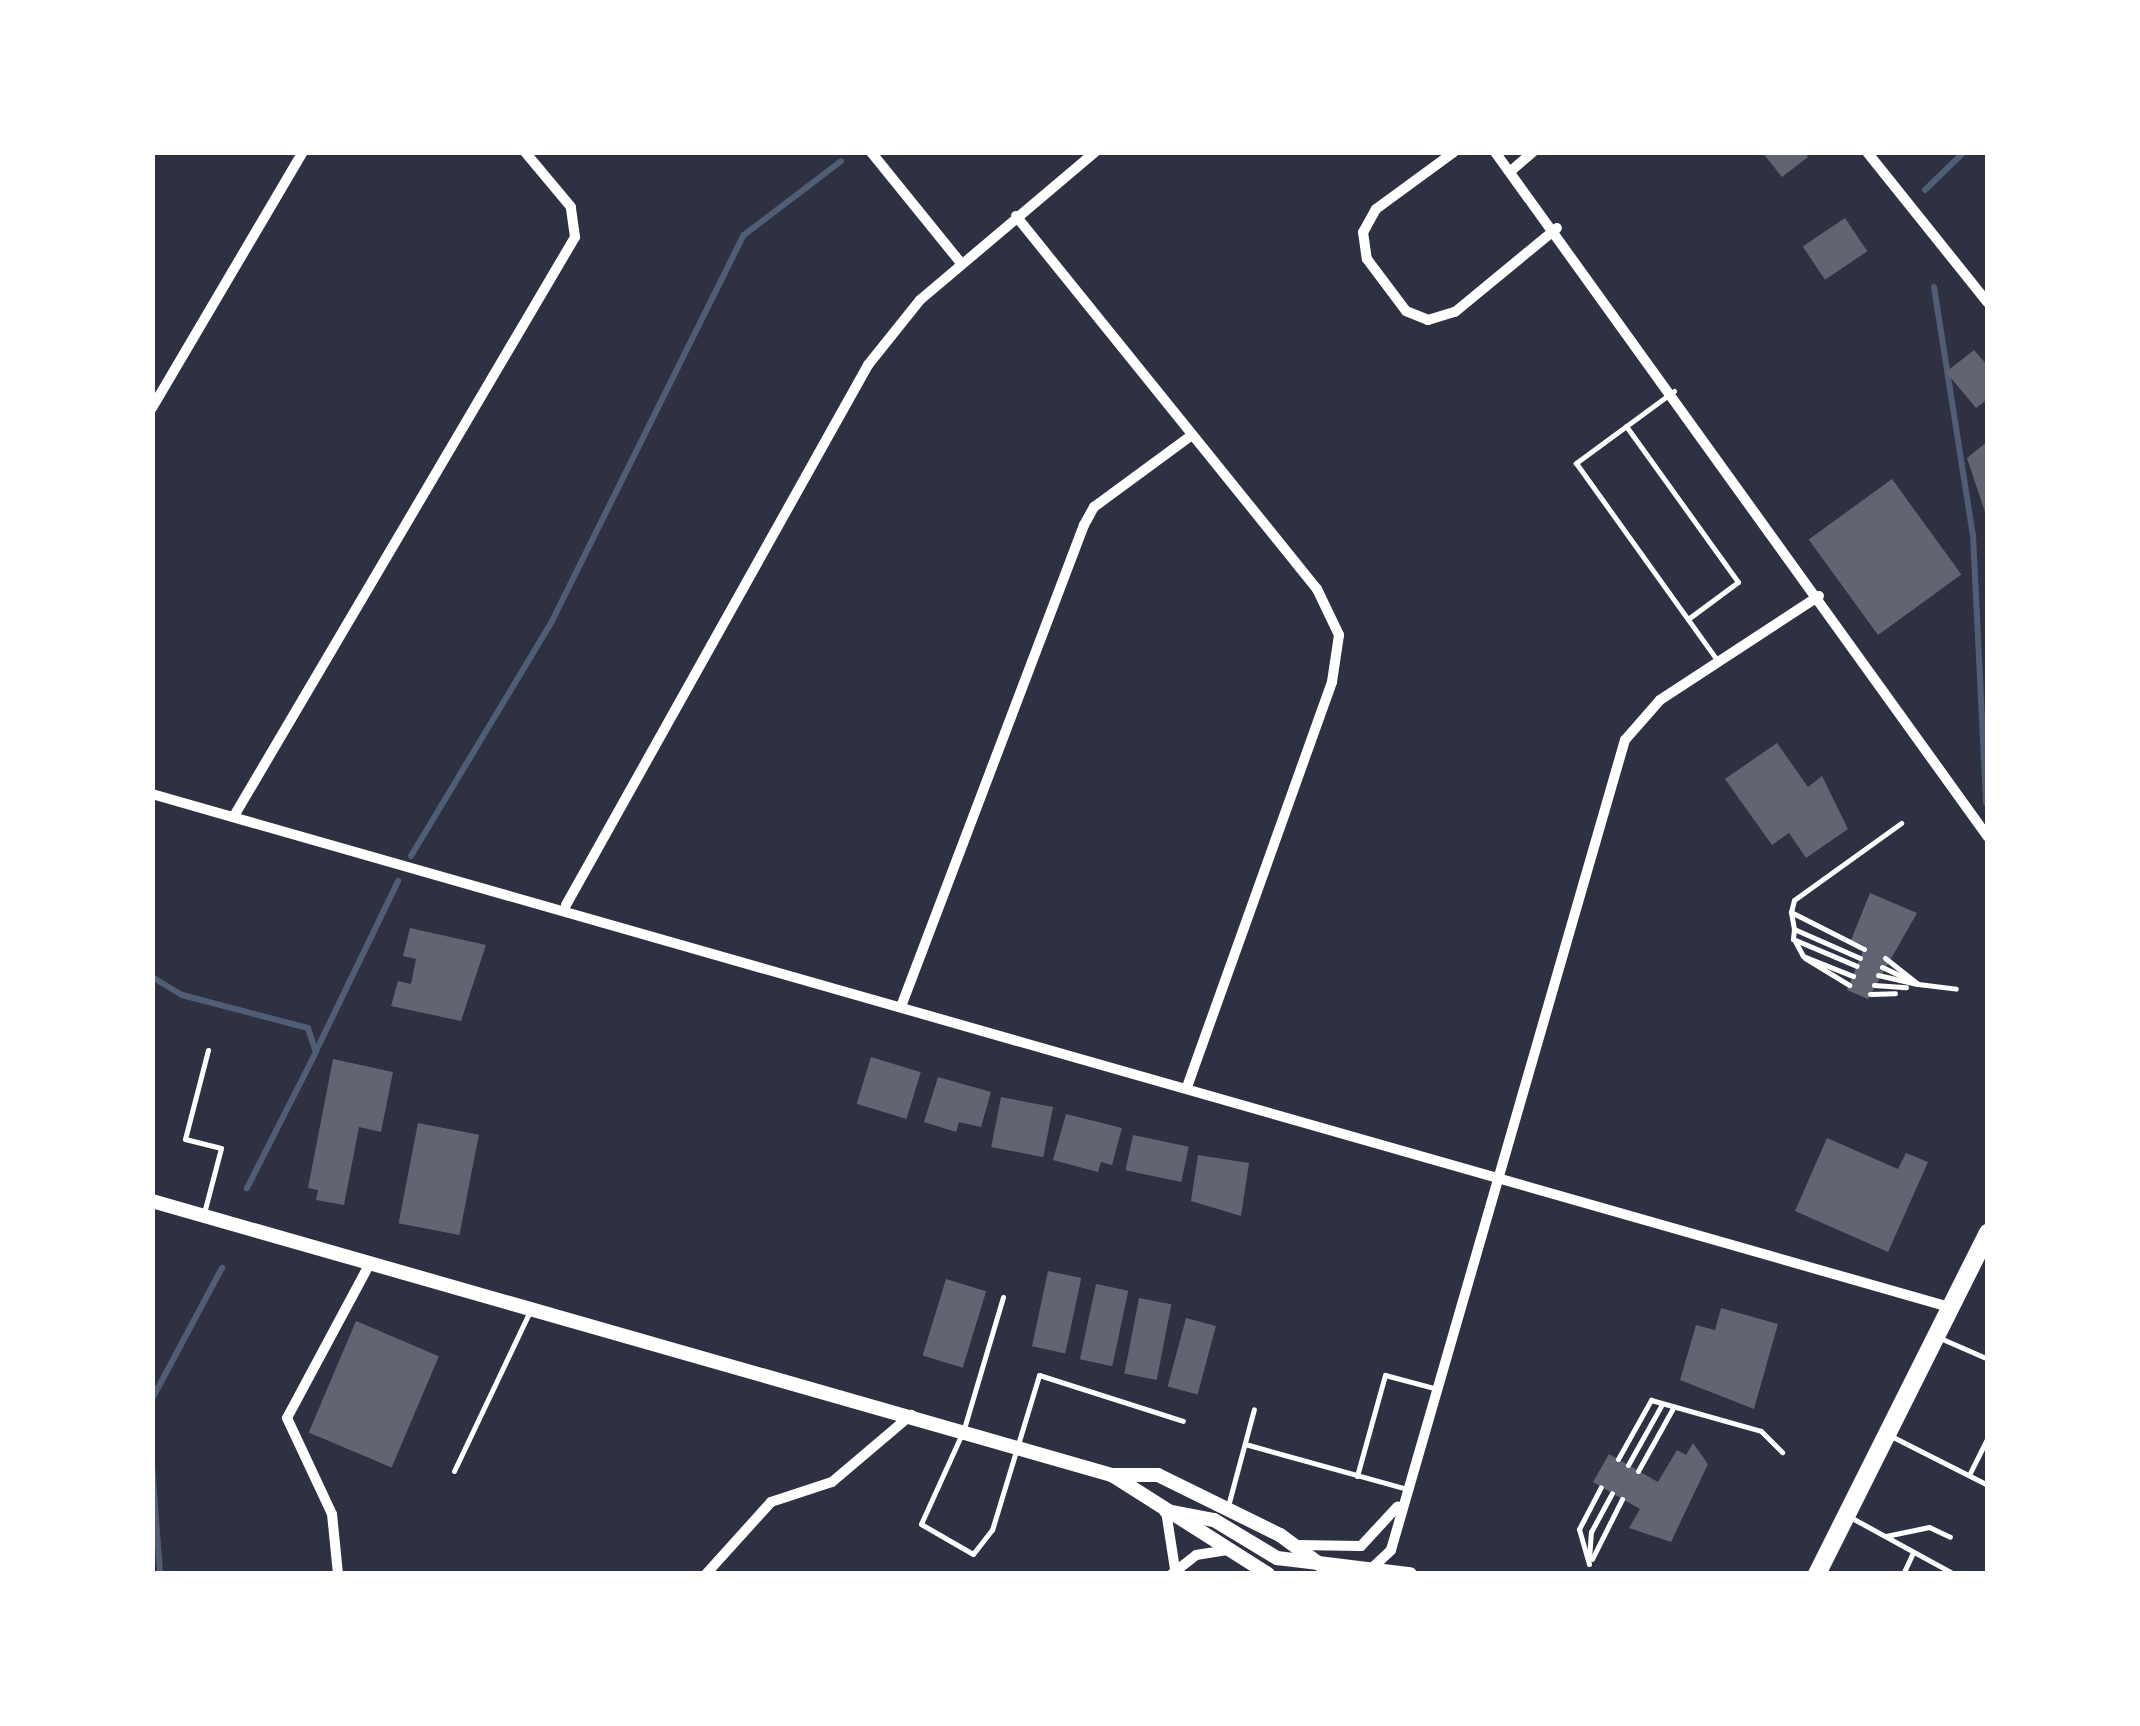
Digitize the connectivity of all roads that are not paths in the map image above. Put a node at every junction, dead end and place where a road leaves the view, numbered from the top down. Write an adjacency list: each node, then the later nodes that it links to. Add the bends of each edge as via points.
1 (303, 152): 16 (street)
2 (525, 152): 23 (street, via 577,222)
3 (871, 152): 13 (street)
4 (1095, 152): 11 (street)
5 (1454, 152): 9 (street)
6 (1495, 152): 10 (street)
7 (1532, 152): 10 (street)
8 (1867, 152): 14 (street)
9 (1435, 157): 12 (street, via 1376,209 1363,232 1366,260 1416,318 1456,312)
10 (1512, 170): 12 (street)
11 (1016, 216): 13 (street); 18 (street)
12 (1557, 228): 15 (street)
13 (960, 263): 26 (street, via 868,365)
14 (1988, 303)
15 (1674, 392): 17 (lane); 19 (street)
16 (152, 408)
17 (1626, 426): 20 (lane, via 1738,582); 20 (lane, via 1576,462)
18 (1192, 435): 45 (street, via 1094,507 1084,525); 47 (street, via 1317,589 1340,649)
19 (1819, 596): 21 (street); 25 (street)
20 (1688, 619): 21 (lane)
21 (1718, 661): 48 (street, via 1643,714 1625,740)
22 (152, 794): 23 (street)
23 (234, 816): 26 (street)
24 (1900, 824): 27 (lane, via 1794,900)
25 (1988, 837)
26 (566, 905): 45 (street)
27 (1791, 912): 28 (lane); 30 (lane)
28 (1794, 928): 29 (lane); 32 (lane)
29 (1793, 939): 31 (lane); 34 (lane)
30 (1864, 948)
31 (1803, 956): 36 (lane); 40 (lane, via 1814,971)
32 (1860, 958)
33 (1885, 958): 38 (lane)
34 (1857, 966)
35 (1882, 967): 38 (lane)
36 (1853, 976)
37 (1878, 976): 41 (lane)
38 (1918, 984): 41 (lane); 42 (lane)
39 (1874, 985): 43 (lane)
40 (1849, 986)
41 (1906, 987): 43 (lane)
42 (1956, 989)
43 (1895, 993): 44 (lane)
44 (1870, 994)
45 (902, 1004): 47 (street)
46 (208, 1050): 50 (lane, via 184,1139 221,1148)
47 (1188, 1085): 48 (street)
48 (1497, 1174): 55 (street); 58 (street)
49 (152, 1201): 50 (street)
50 (204, 1215): 52 (street)
51 (1988, 1232): 55 (main road)
52 (370, 1262): 54 (street); 95 (street, via 287,1418 332,1514)
53 (1003, 1296): 64 (lane)
54 (532, 1308): 62 (street); 72 (lane)
55 (1954, 1308): 56 (main road)
56 (1940, 1338): 57 (lane); 65 (main road)
57 (1988, 1359)
58 (1434, 1388): 76 (lane, via 1385,1375); 79 (street)
59 (1661, 1406): 60 (lane); 70 (lane, via 1651,1400); 71 (lane)
60 (1673, 1408): 69 (lane, via 1761,1431); 73 (lane)
61 (1254, 1409): 67 (lane)
62 (912, 1414): 64 (street); 96 (street, via 832,1482 771,1502)
63 (1183, 1420): 68 (lane, via 1039,1375)
64 (964, 1429): 68 (street); 68 (lane, via 921,1524 973,1554 992,1530)
65 (1891, 1436): 75 (lane); 85 (main road)
66 (1988, 1437): 75 (lane)
67 (1244, 1444): 76 (lane); 83 (lane)
68 (1016, 1446): 74 (street)
69 (1782, 1452)
70 (1618, 1459)
71 (1628, 1464)
72 (454, 1471)
73 (1638, 1471)
74 (1112, 1474): 83 (street, via 1158,1474); 84 (street)
75 (1968, 1475): 77 (lane)
76 (1357, 1476): 79 (lane)
77 (1988, 1485)
78 (1602, 1487): 92 (lane, via 1579,1529)
79 (1404, 1488): 82 (street)
80 (1612, 1493): 92 (lane, via 1590,1532)
81 (1622, 1499): 92 (lane)
82 (1398, 1505): 88 (street, via 1361,1546); 93 (street, via 1391,1550)
83 (1228, 1506): 88 (street)
84 (1166, 1512): 89 (street); 91 (street, via 1214,1520 1276,1558); 94 (street)
85 (1848, 1516): 86 (lane); 100 (main road)
86 (1884, 1536): 87 (lane, via 1930,1527); 90 (lane)
87 (1950, 1537)
88 (1296, 1545): 91 (street)
89 (1230, 1550): 94 (street); 97 (street)
90 (1913, 1553): 101 (lane); 102 (lane)
91 (1320, 1562): 93 (street); 98 (street)
92 (1589, 1564)
93 (1372, 1568): 99 (street)
94 (1174, 1571)
95 (338, 1574)
96 (706, 1574)
97 (1268, 1574)
98 (1333, 1574)
99 (1410, 1574)
100 (1816, 1574)
101 (1903, 1574)
102 (1954, 1574)

